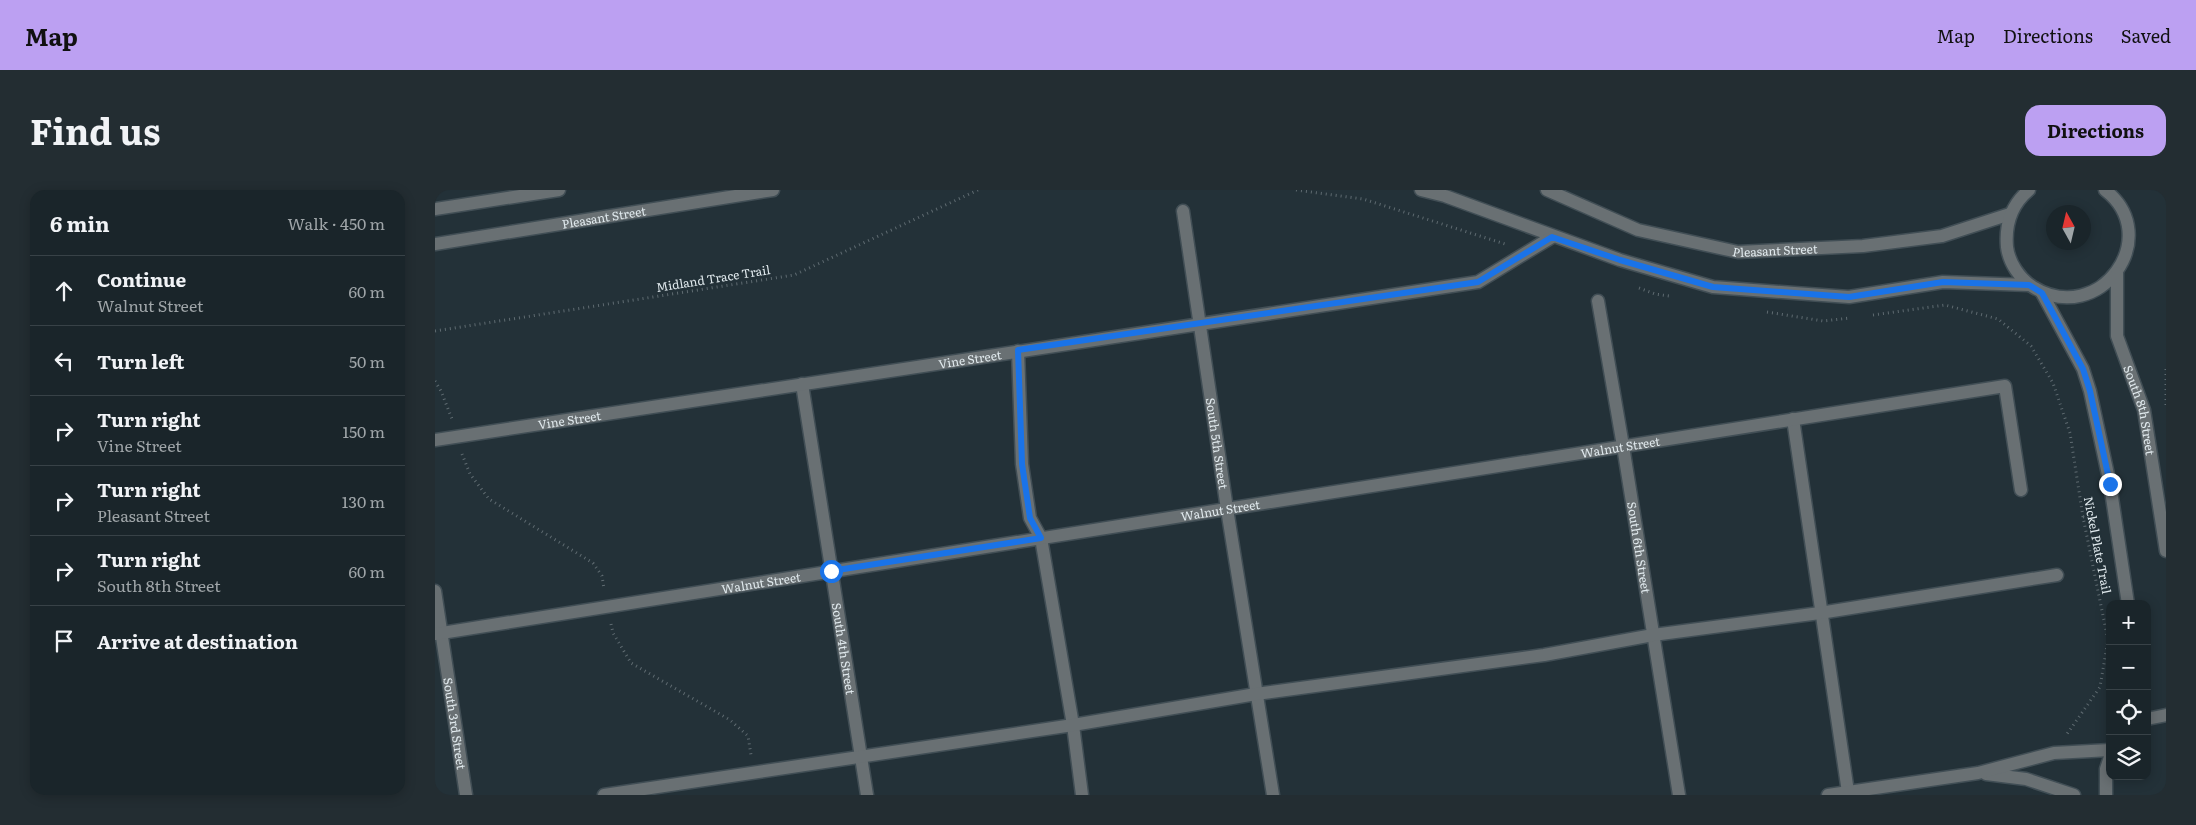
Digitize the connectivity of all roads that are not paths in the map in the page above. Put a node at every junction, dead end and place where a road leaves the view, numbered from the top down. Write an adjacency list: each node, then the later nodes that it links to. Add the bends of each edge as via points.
1 (559, 190): 7 (street)
2 (773, 190): 11 (street, Pleasant Street)
3 (1421, 190): 10 (street)
4 (1547, 190): 9 (street, Pleasant Street, via 1638,230 1738,252 1863,246 1942,236)
5 (2024, 192): 9 (street)
6 (2109, 192): 12 (street, via 2122,209 2129,242)
7 (435, 209)
8 (1183, 211): 16 (street, South 5th Street)
9 (2010, 214): 13 (street, via 2006,234 2008,253 2015,271)
10 (1552, 237): 13 (street, via 1713,287 1849,297 1943,282); 16 (street, Vine Street, via 1478,282)
11 (435, 244)
12 (2117, 273): 14 (street, via 2102,287 2083,296 2056,298); 25 (street, South 8th Street, via 2117,336 2144,410)
13 (2029, 285): 14 (street)
14 (2042, 293): 29 (street, via 2083,369 2090,391 2110,484)
15 (1598, 301): 21 (street, South 6th Street)
16 (1199, 323): 17 (street, Vine Street); 23 (street, South 5th Street)
17 (1018, 350): 18 (street, Vine Street); 24 (street, via 1022,464 1030,518)
18 (802, 384): 20 (street, Vine Street); 26 (street, South 4th Street)
19 (1793, 419): 21 (street, Walnut Street); 22 (street, Walnut Street, via 2005,386); 30 (street)
20 (435, 440)
21 (1623, 446): 23 (street, Walnut Street); 32 (street, South 6th Street)
22 (2021, 490)
23 (1227, 509): 24 (street, Walnut Street); 33 (street, South 5th Street)
24 (1041, 538): 26 (street, Walnut Street); 36 (street)
25 (2166, 550)
26 (831, 571): 31 (street, Walnut Street); 38 (street, South 4th Street)
27 (2057, 575): 30 (street)
28 (435, 591): 31 (street, South 3rd Street)
29 (2127, 600)
30 (1820, 613): 32 (street); 41 (street)
31 (438, 633): 42 (street, South 3rd Street)
32 (1653, 635): 33 (street, via 1544,656); 47 (street, South 6th Street)
33 (1256, 694): 36 (street); 46 (street, South 5th Street)
34 (2166, 715): 35 (street)
35 (2151, 719)
36 (1073, 724): 38 (street); 45 (street)
37 (2106, 750): 40 (street, via 2054,753)
38 (861, 756): 43 (street); 44 (street, South 4th Street)
39 (2106, 767): 50 (street)
40 (1978, 773): 41 (street); 49 (street, via 2026,779)
41 (1848, 792): 48 (street)
42 (466, 795)
43 (604, 795)
44 (867, 795)
45 (1081, 795)
46 (1273, 795)
47 (1679, 795)
48 (1828, 795)
49 (2074, 795)
50 (2106, 795)

